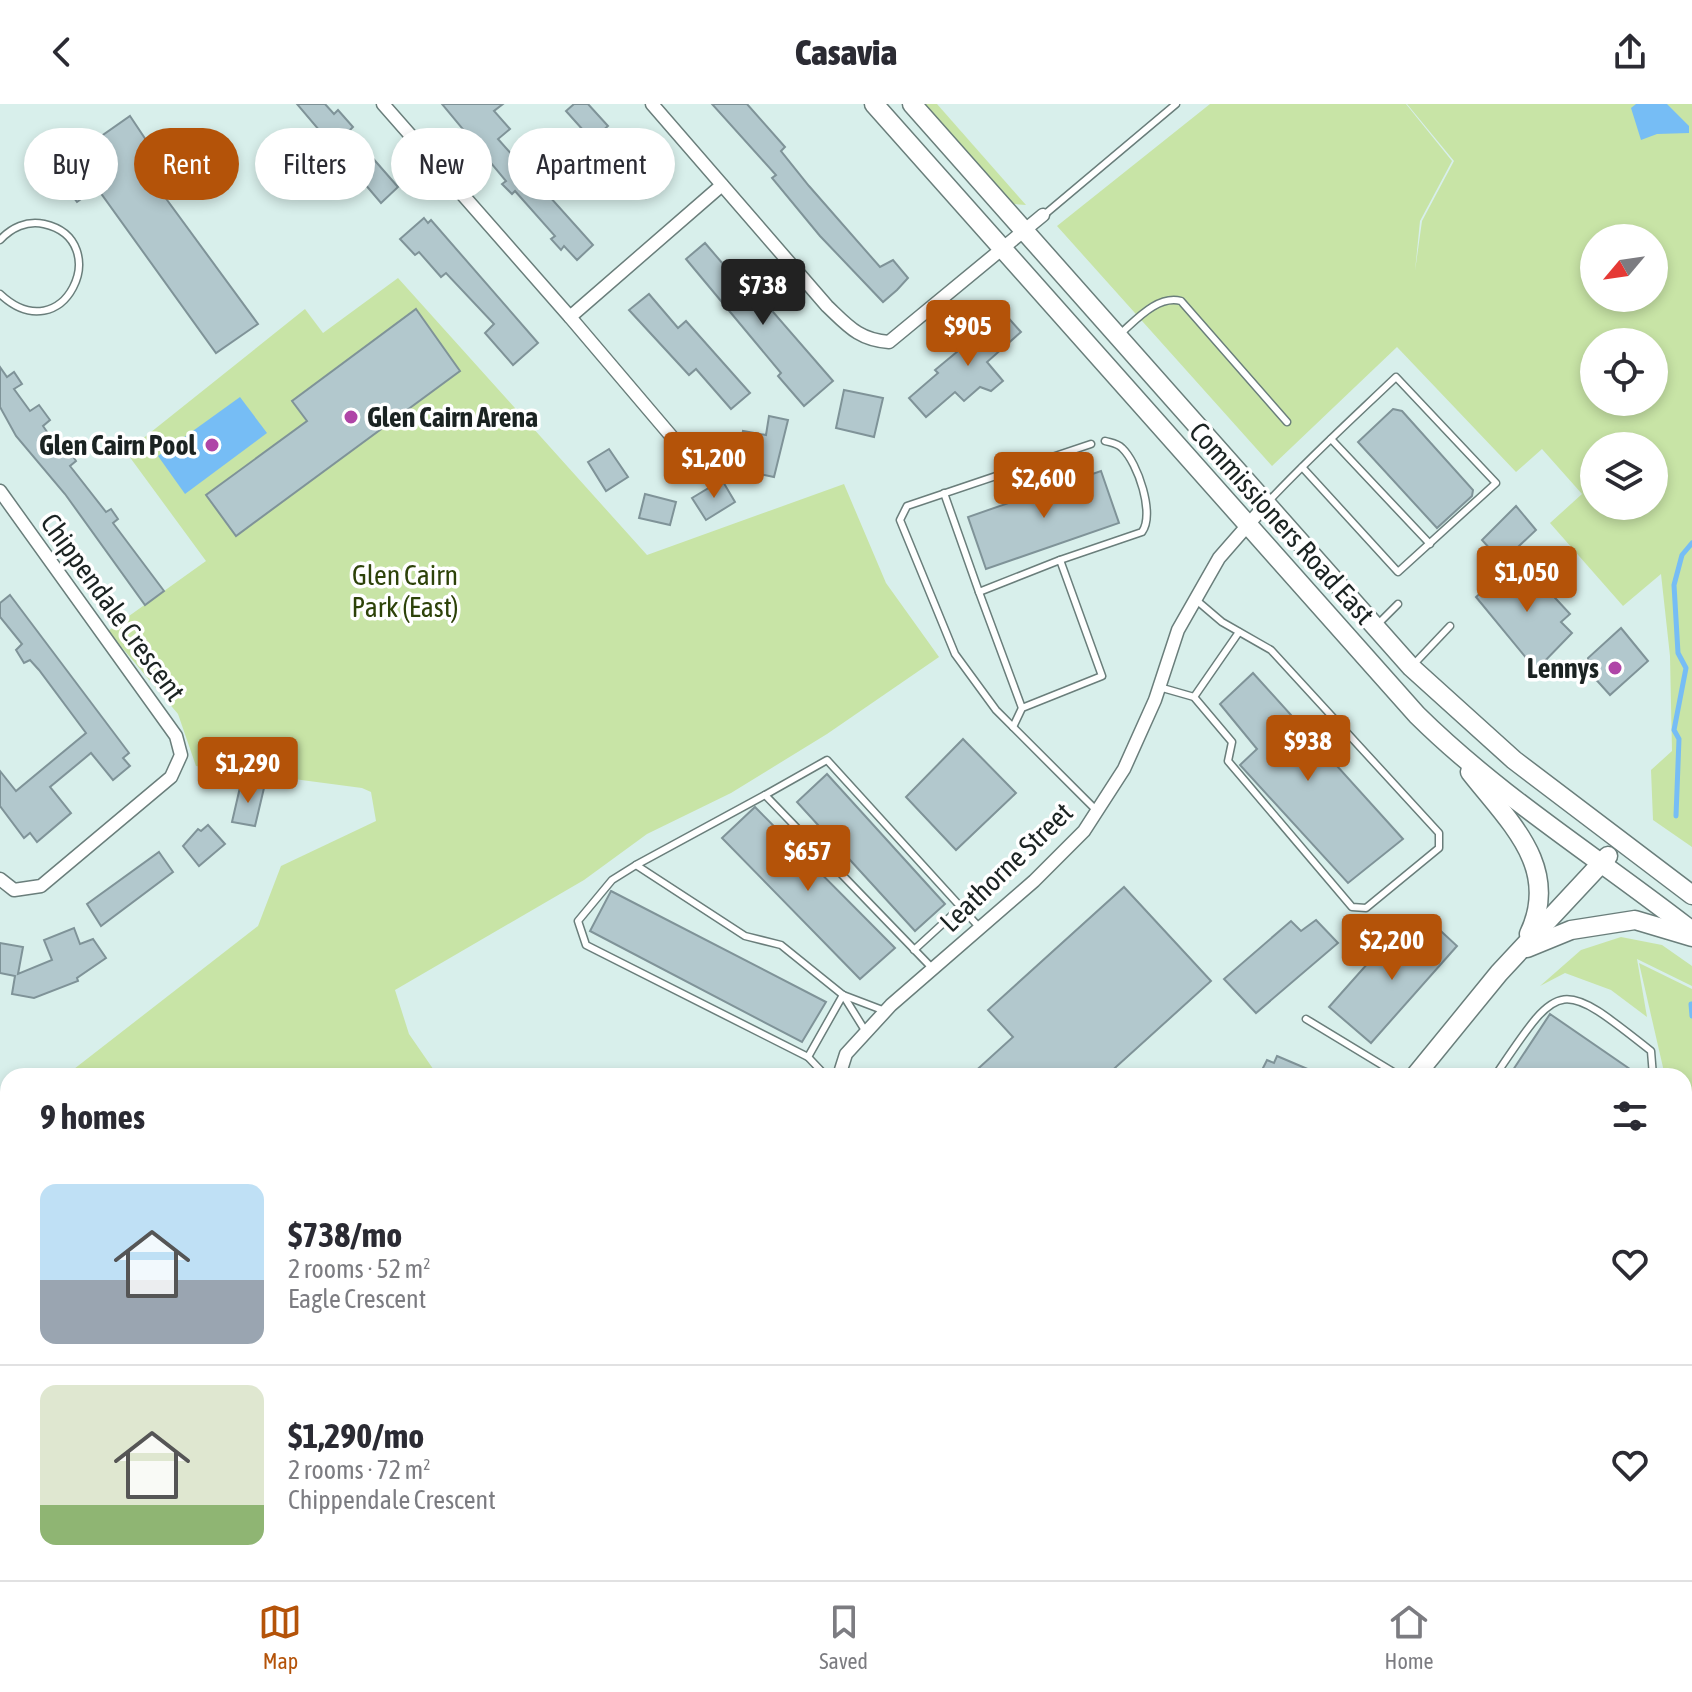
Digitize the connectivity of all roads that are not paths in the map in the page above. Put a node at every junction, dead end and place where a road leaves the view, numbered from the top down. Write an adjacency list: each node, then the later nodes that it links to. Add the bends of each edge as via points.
1 (383, 104): 12 (street)
2 (652, 104): 6 (street)
3 (874, 104): 10 (main road, Commissioners Road East)
4 (912, 104): 8 (main road, Commissioners Road East)
5 (1176, 104): 7 (lane)
6 (722, 185): 10 (street, via 827,306 867,340 889,342); 12 (street)
7 (1043, 215): 8 (street)
8 (1024, 231): 10 (street); 13 (main road, Commissioners Road East)
9 (0, 240): 11 (lane, via 22,224 42,223 68,237 80,265 73,290 56,306 28,310)
10 (1001, 250): 23 (main road, Commissioners Road East)
11 (0, 294)
12 (570, 317): 15 (street)
13 (1118, 336): 14 (lane, via 1158,304 1170,298 1181,301); 22 (main road, Commissioners Road East)
14 (1287, 422)
15 (672, 437)
16 (1331, 439): 19 (lane); 24 (lane); 24 (lane, via 1396,377 1496,483)
17 (1105, 441): 25 (lane, via 1119,444 1129,456 1147,525 1142,532)
18 (1091, 444): 21 (lane)
19 (1302, 467): 22 (lane); 24 (lane, via 1398,572)
20 (0, 491): 43 (street, Chippendale Crescent, via 176,736 181,755 171,777 41,886 14,890)
21 (944, 493): 26 (lane); 36 (lane, via 907,506 900,520 955,654)
22 (1267, 503): 23 (street, Leathorne Street); 30 (main road, Commissioners Road East)
23 (1245, 524): 27 (street, Leathorne Street); 37 (main road, Commissioners Road East)
24 (1430, 544)
25 (1060, 560): 26 (lane); 35 (lane, via 1102,676)
26 (979, 592): 35 (lane)
27 (1195, 599): 31 (lane); 33 (street, Leathorne Street)
28 (1398, 604): 30 (lane)
29 (1450, 626): 32 (lane)
30 (1376, 627): 32 (main road, Commissioners Road East)
31 (1239, 632): 34 (lane); 34 (lane, via 1271,650 1439,833 1439,848 1366,908 1352,907 1228,761 1232,742)
32 (1411, 667): 40 (main road, Commissioners Road East, via 1514,760)
33 (1159, 687): 34 (lane); 39 (street, Leathorne Street, via 1124,769)
34 (1194, 697)
35 (1022, 708): 36 (lane)
36 (1013, 727): 39 (lane)
37 (1450, 747): 41 (main road, Commissioners Road East); 49 (main road, via 1524,840 1540,877 1540,910)
38 (765, 795): 42 (lane); 45 (lane, via 827,760); 48 (lane)
39 (1097, 811): 46 (street, Leathorne Street, via 1044,871)
40 (1619, 841): 41 (main road); 44 (main road, Commissioners Road East)
41 (1602, 863): 47 (main road, Commissioners Road East); 49 (main road)
42 (636, 865): 51 (lane, via 745,936 781,945); 55 (lane, via 612,880 578,921 586,945)
43 (0, 879)
44 (1692, 895)
45 (961, 907): 46 (lane); 48 (lane)
46 (980, 928): 50 (street, Leathorne Street)
47 (1692, 934): 49 (main road, via 1635,920 1571,930)
48 (914, 950): 50 (lane)
49 (1521, 951): 59 (main road)
50 (933, 969): 52 (street, Leathorne Street)
51 (843, 995): 52 (lane); 54 (lane); 55 (lane)
52 (885, 1011): 54 (street, Leathorne Street)
53 (1306, 1019): 58 (lane)
54 (866, 1032): 57 (street, Leathorne Street, via 846,1054)
55 (808, 1057): 56 (lane)
56 (818, 1068)
57 (842, 1068)
58 (1387, 1068)
59 (1422, 1068)
60 (1500, 1068): 61 (lane, via 1539,1011 1560,997 1578,999 1651,1051)
61 (1652, 1068)

